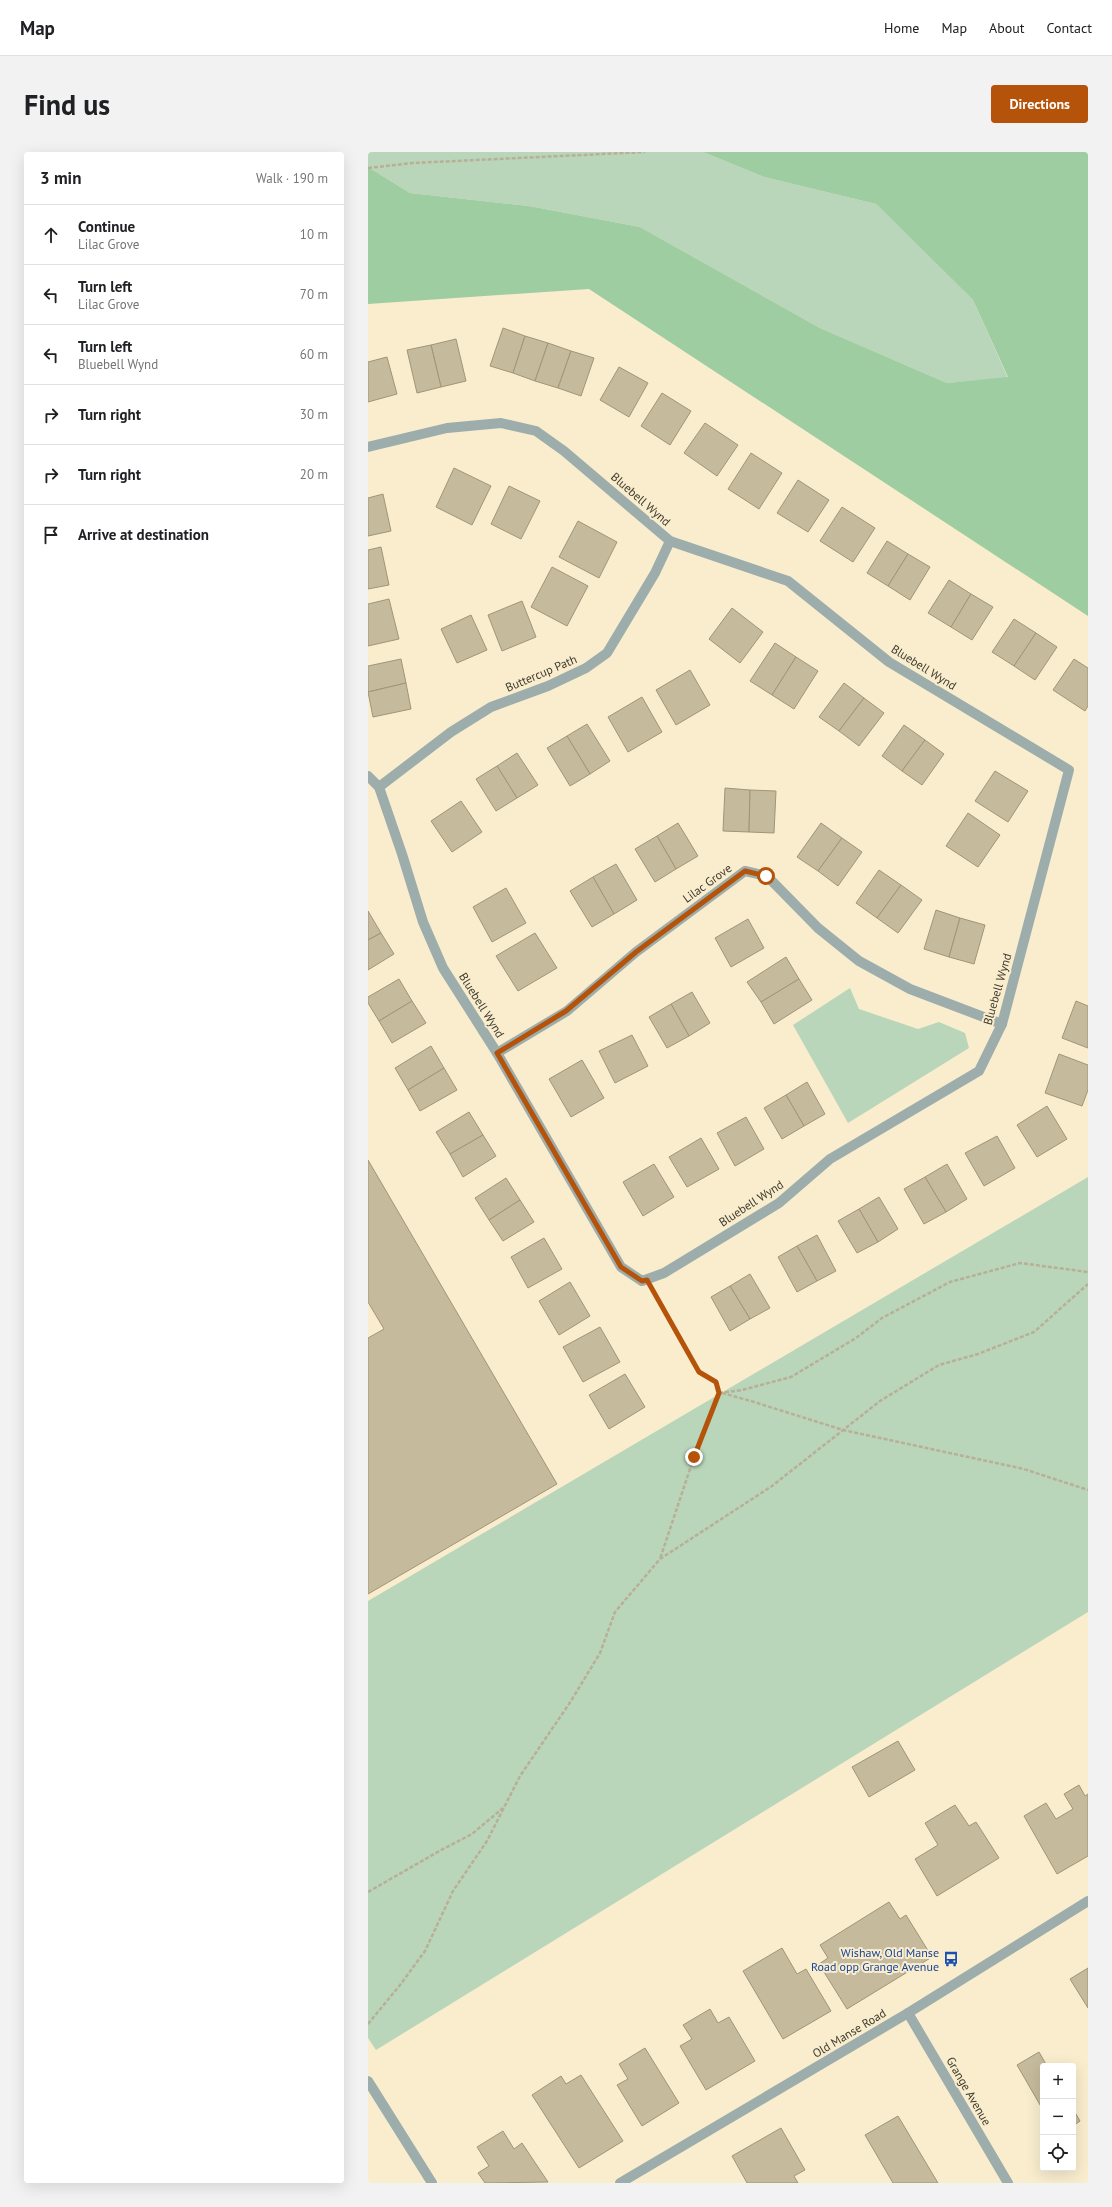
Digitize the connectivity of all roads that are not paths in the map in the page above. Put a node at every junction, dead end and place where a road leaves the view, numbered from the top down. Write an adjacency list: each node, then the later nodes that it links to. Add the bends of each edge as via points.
1 (368, 447): 2 (street, Bluebell Wynd, via 447,428 478,425 501,423 536,431 564,451)
2 (670, 541): 4 (street, Buttercup Path, via 655,573 607,652 586,668 491,708 452,732); 5 (street, Bluebell Wynd, via 788,581 889,662 1069,770)
3 (368, 776): 4 (street, Bluebell Wynd)
4 (379, 787): 6 (street, Bluebell Wynd, via 422,922 443,968)
5 (1002, 1024): 6 (street, Lilac Grove, via 910,989 859,961 818,928 766,876 745,871 636,952 566,1011); 6 (street, Bluebell Wynd, via 979,1071 830,1159 779,1203 664,1273 642,1281 621,1267)
6 (497, 1053)
7 (1088, 1901): 8 (street, Old Manse Road)
8 (908, 2013): 11 (street, Old Manse Road); 12 (street, Grange Avenue)
9 (368, 2081): 10 (street)
10 (432, 2183)
11 (620, 2183)
12 (1008, 2183)

